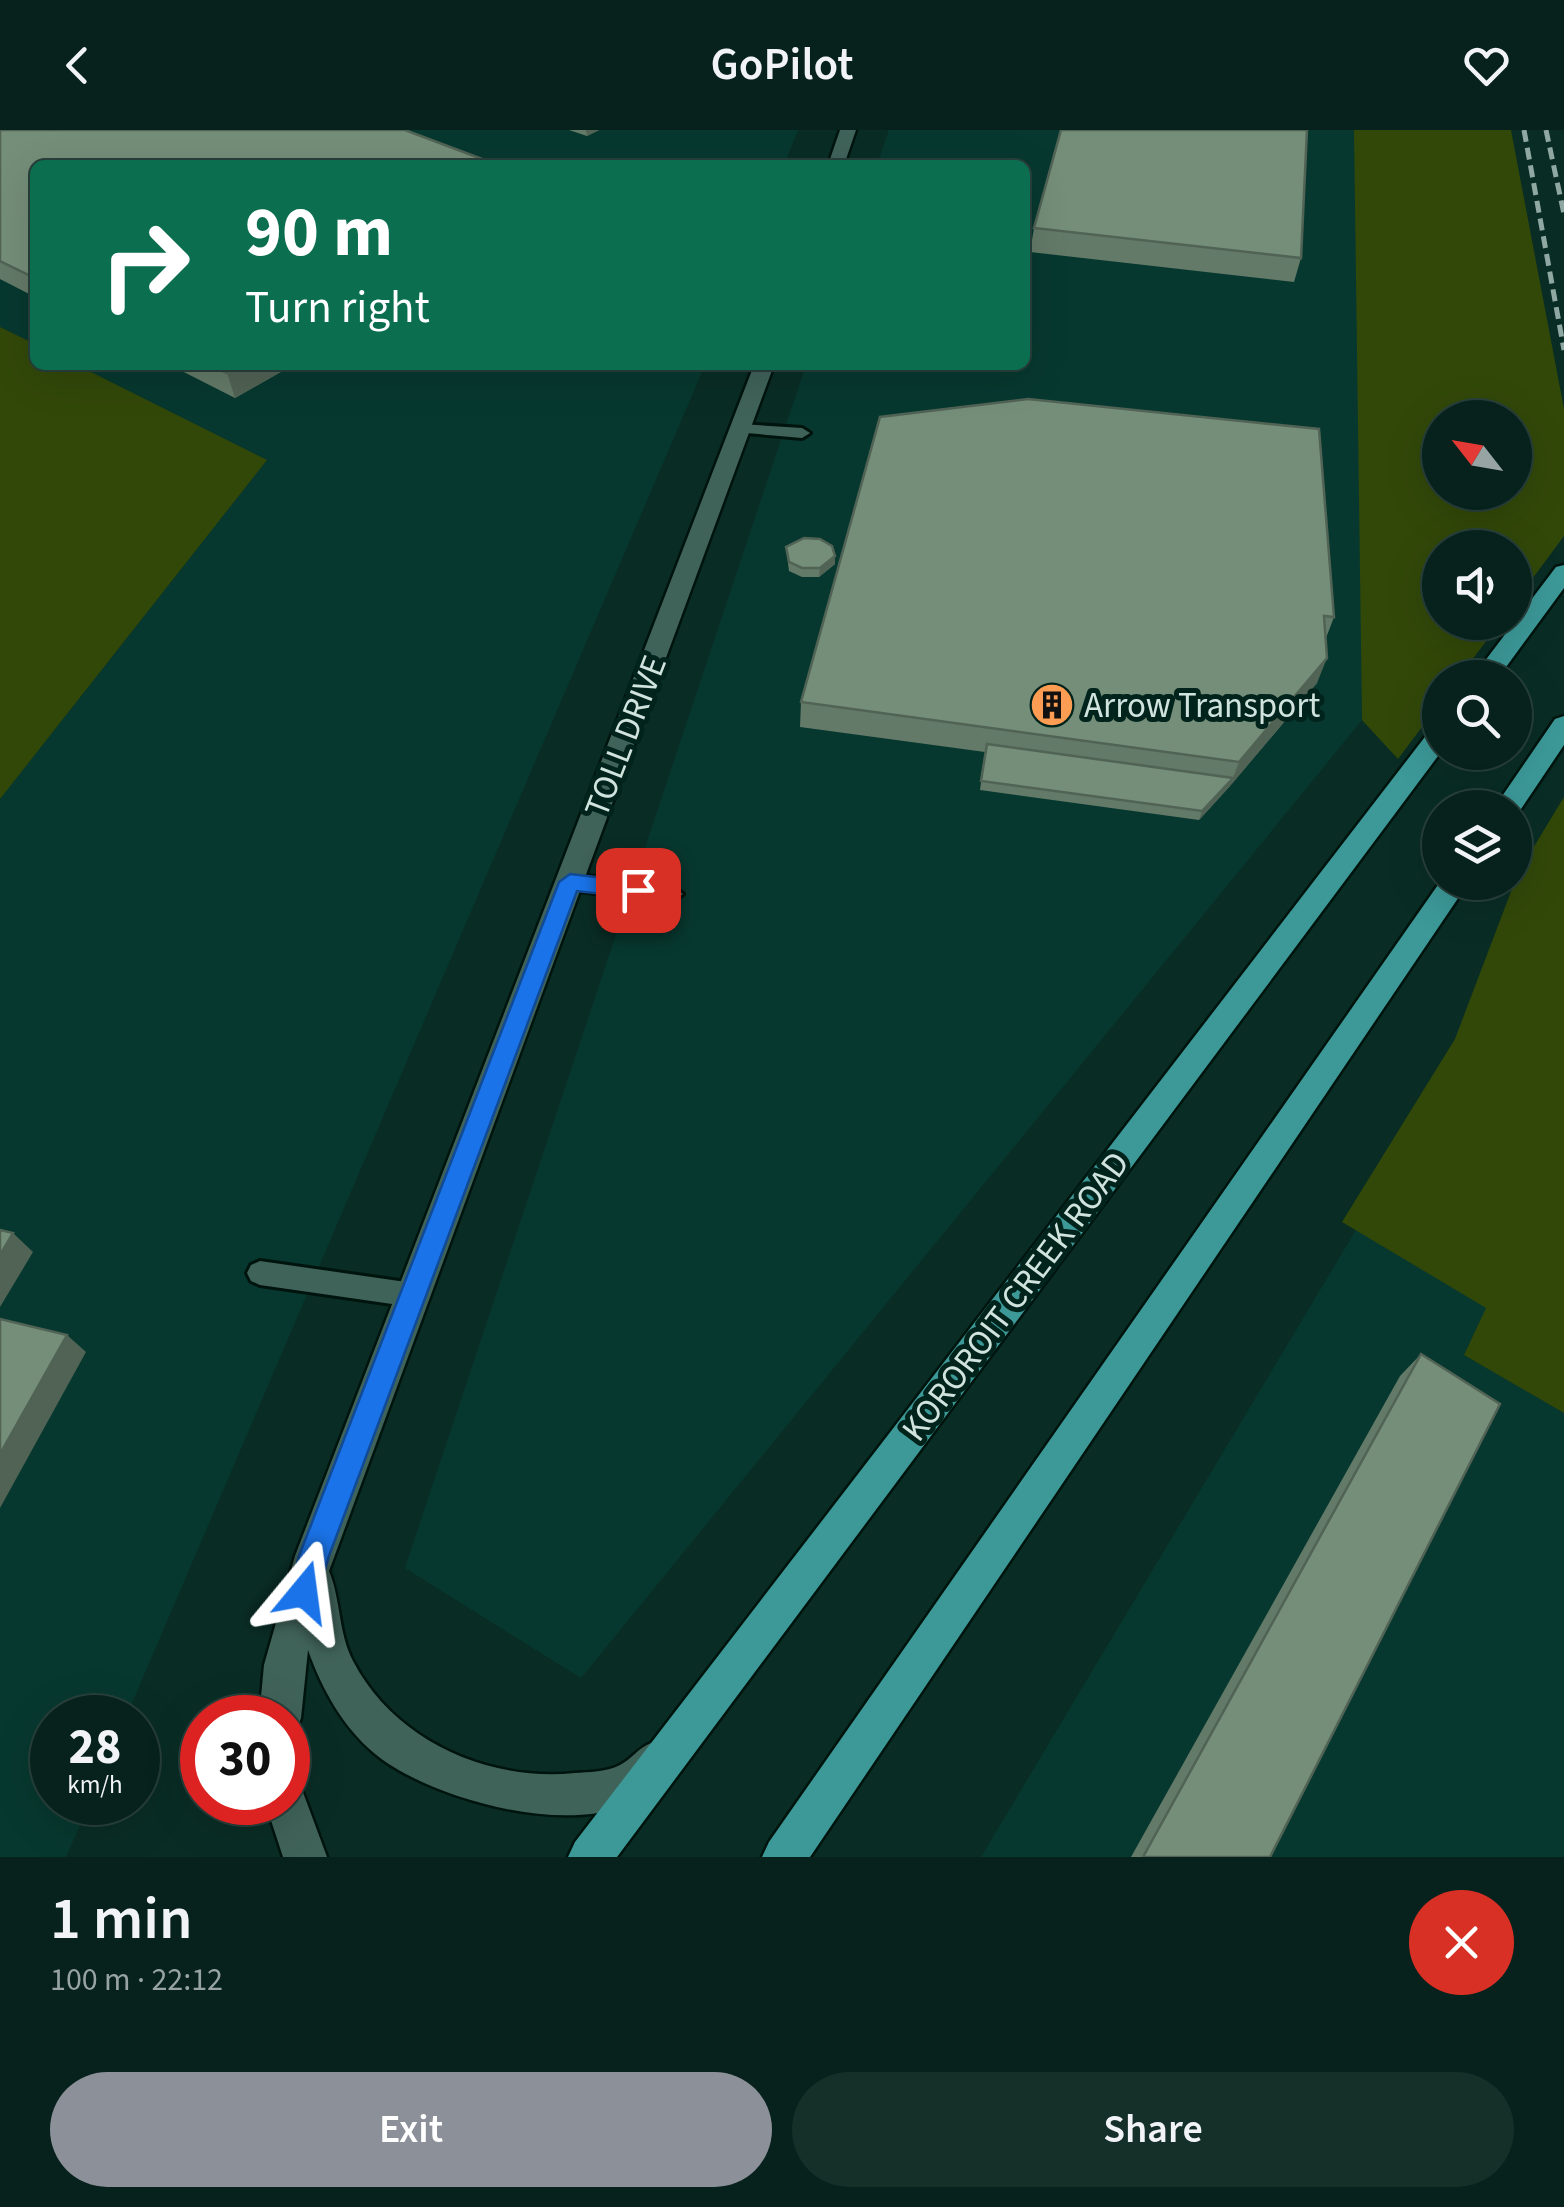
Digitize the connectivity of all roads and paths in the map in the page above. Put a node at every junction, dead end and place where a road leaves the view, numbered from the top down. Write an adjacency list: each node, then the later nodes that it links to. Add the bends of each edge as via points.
1 (848, 130): 2 (street)
2 (838, 160)
3 (762, 370): 4 (street, TOLL DRIVE)
4 (741, 429): 5 (lane); 11 (street, TOLL DRIVE)
5 (802, 434)
6 (1564, 572): 7 (main road)
7 (1498, 660)
8 (1564, 725): 10 (main road)
9 (1422, 759): 18 (main road, KOROROIT CREEK ROAD)
10 (1519, 790)
11 (570, 882): 12 (lane); 15 (street, TOLL DRIVE)
12 (672, 894)
13 (1444, 900): 22 (main road)
14 (260, 1273): 15 (lane)
15 (413, 1295): 16 (street, TOLL DRIVE)
16 (314, 1556): 17 (street, TOLL DRIVE); 18 (street, TOLL DRIVE, via 316,1614 336,1673 391,1742 444,1775 512,1795 574,1796 635,1781)
17 (282, 1695)
18 (696, 1715): 21 (main road, KOROROIT CREEK ROAD)
19 (294, 1825): 20 (street)
20 (305, 1857)
21 (590, 1857)
22 (784, 1857)

